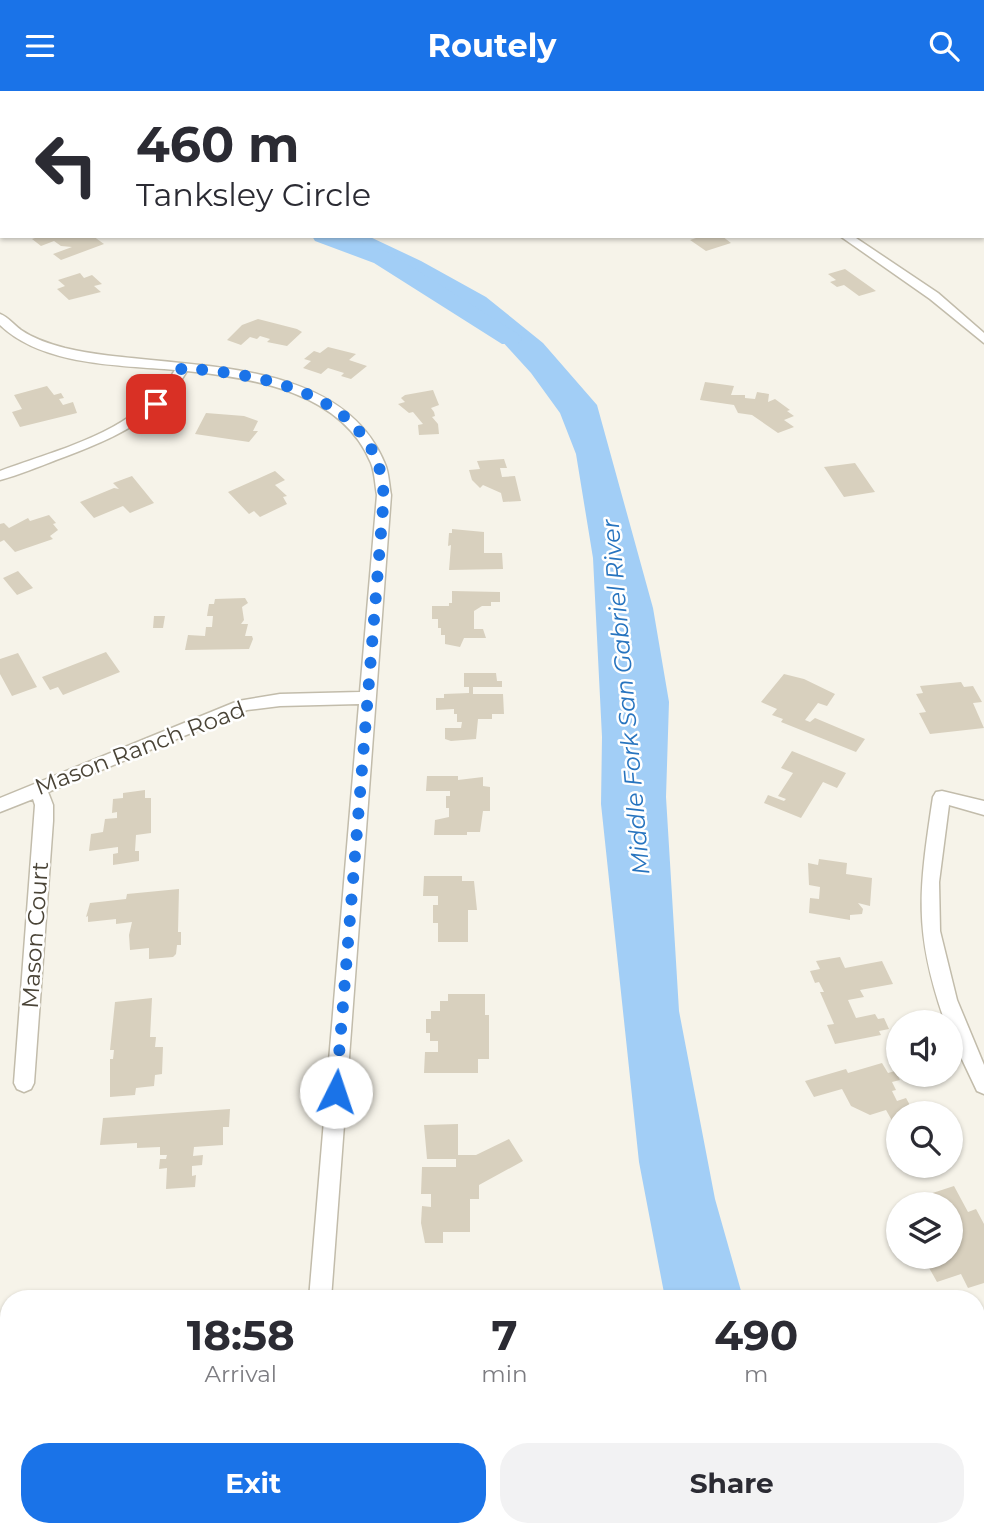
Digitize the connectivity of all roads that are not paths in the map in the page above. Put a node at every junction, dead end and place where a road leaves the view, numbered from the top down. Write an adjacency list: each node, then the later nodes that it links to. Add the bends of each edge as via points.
1 (848, 238): 3 (street, via 934,296)
2 (0, 318): 4 (street, via 26,338 54,349 88,358)
3 (984, 339)
4 (182, 368): 5 (street, via 156,404 137,418); 6 (street, via 225,372 290,387 346,419 367,442 379,465 384,495)
5 (0, 476)
6 (367, 698): 7 (street, Mason Ranch Road, via 244,705); 12 (street)
7 (38, 788): 8 (street, Mason Ranch Road); 10 (street, Mason Court, via 44,821)
8 (0, 805)
9 (984, 808): 11 (street, via 942,797 929,911 939,973 964,1047)
10 (24, 1083)
11 (984, 1085)
12 (321, 1290)

